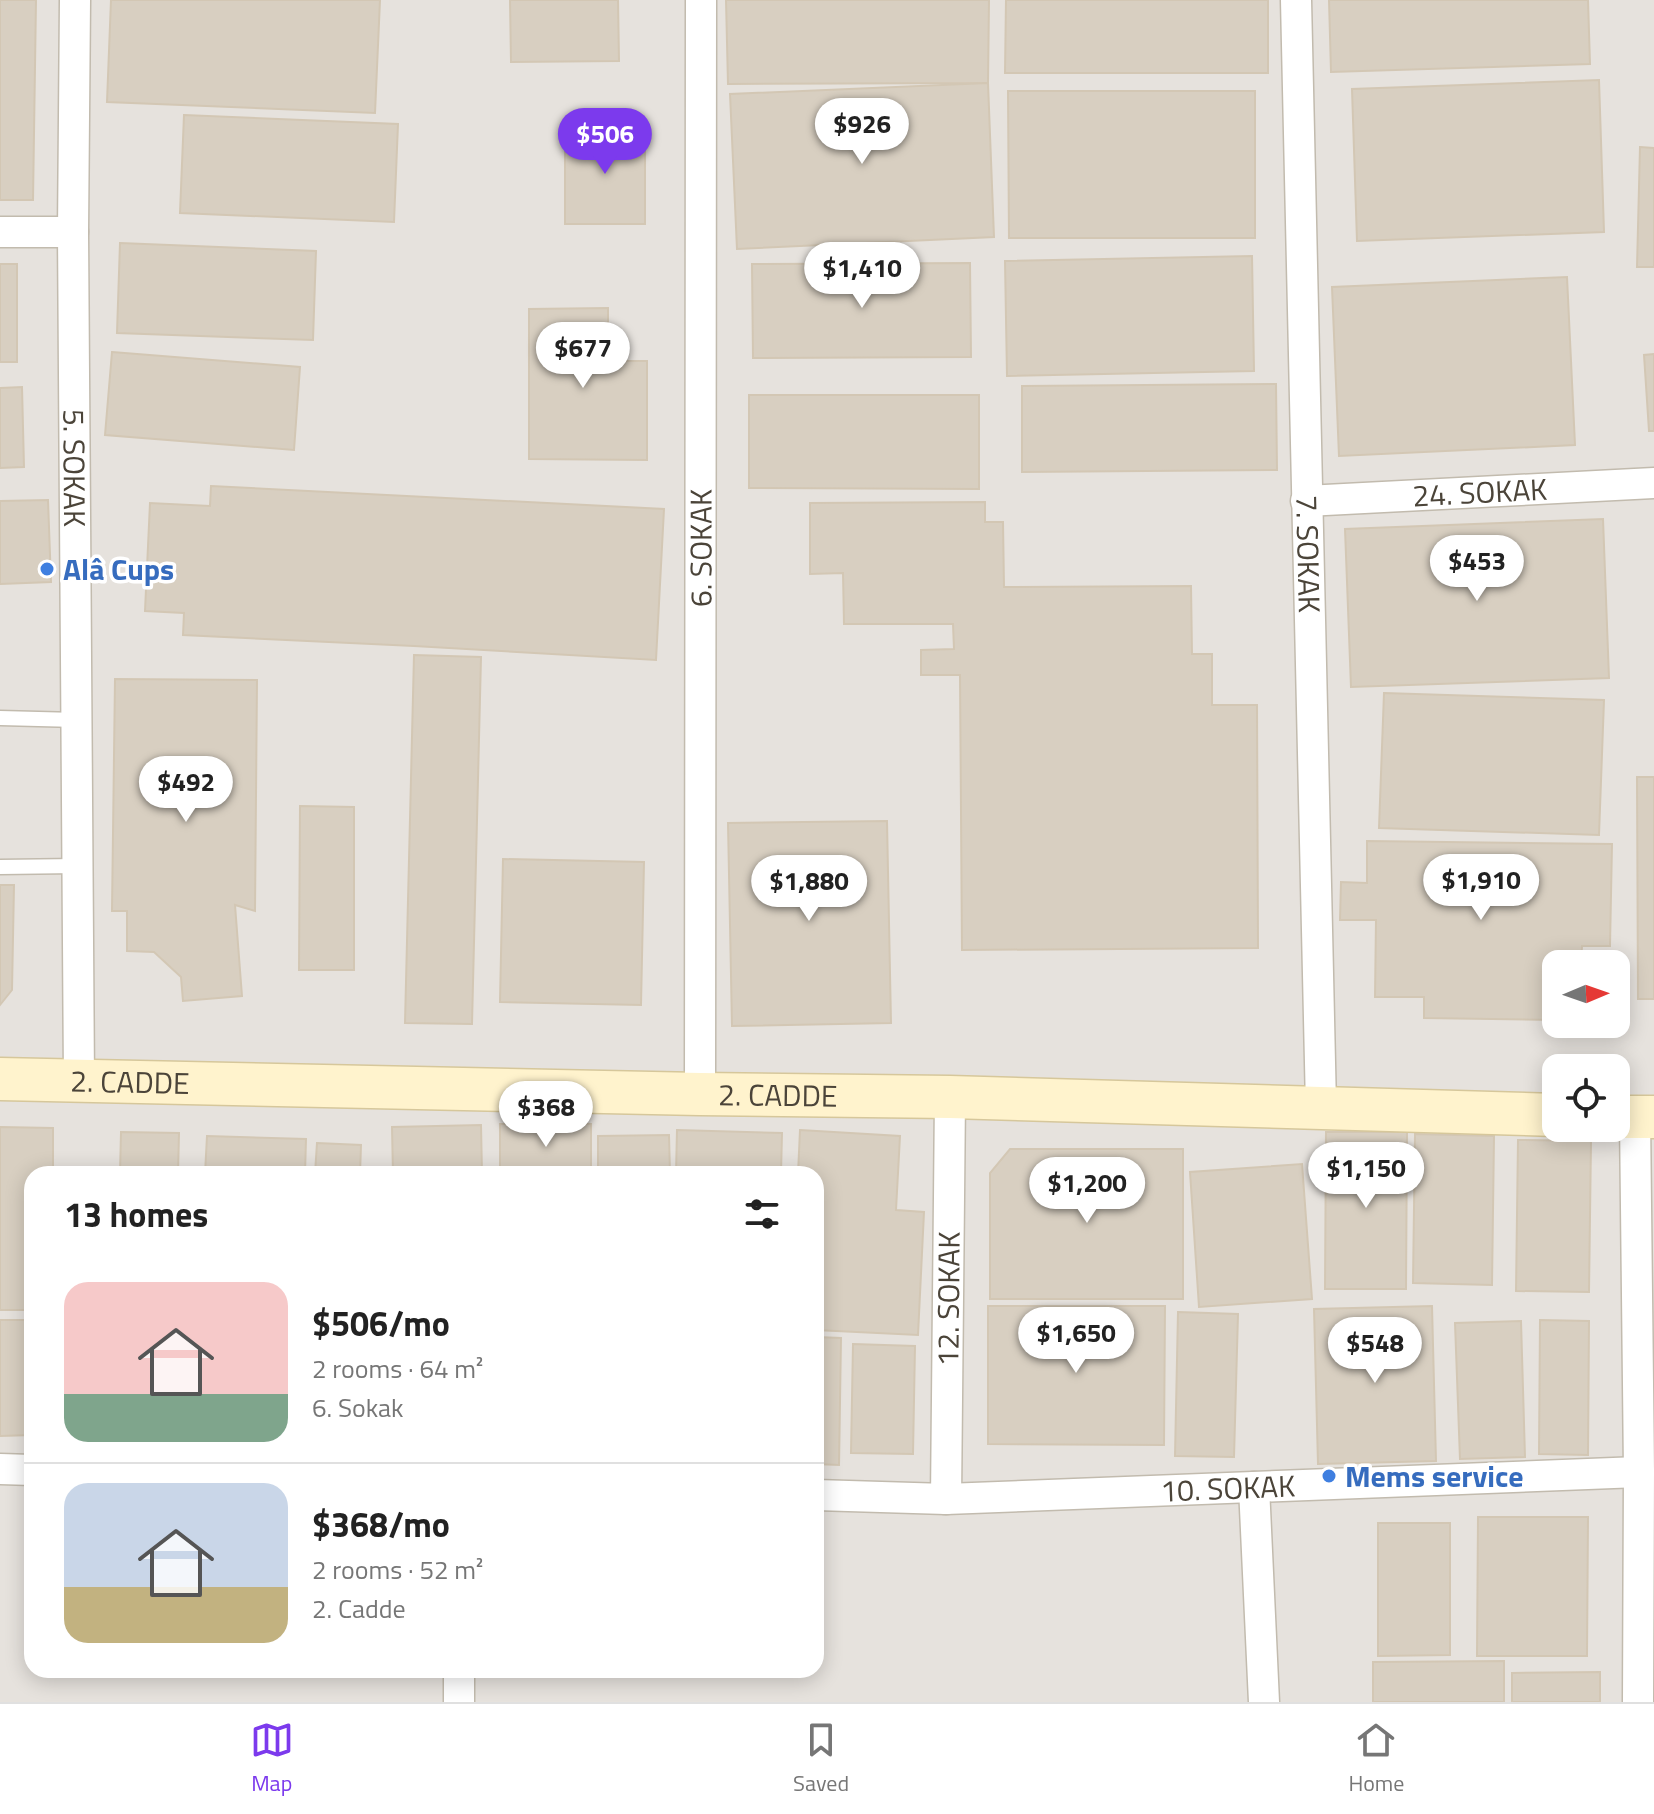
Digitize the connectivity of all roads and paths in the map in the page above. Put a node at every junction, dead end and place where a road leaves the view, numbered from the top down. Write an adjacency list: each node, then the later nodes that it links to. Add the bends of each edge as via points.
1 (75, 0): 5 (street, 5. SOKAK)
2 (701, 0): 14 (street, 6. SOKAK)
3 (1296, 0): 7 (street, 7. SOKAK)
4 (0, 232): 5 (street)
5 (73, 232): 9 (street, 5. SOKAK)
6 (1654, 483): 7 (street, 24. SOKAK)
7 (1306, 501): 16 (street, 7. SOKAK)
8 (0, 718): 9 (lane)
9 (77, 720): 10 (street, 5. SOKAK)
10 (77, 866): 11 (lane); 13 (street, 5. SOKAK)
11 (0, 867)
12 (0, 1079): 13 (street, 2. CADDE)
13 (79, 1082): 14 (street, 2. CADDE)
14 (700, 1094): 15 (street, 2. CADDE)
15 (950, 1097): 16 (street, 2. CADDE); 24 (street, 12. SOKAK)
16 (1321, 1107): 17 (street, 2. CADDE)
17 (1542, 1115)
18 (1635, 1117): 21 (street)
19 (0, 1469): 20 (street)
20 (24, 1470)
21 (1639, 1472): 22 (street, 10. SOKAK); 28 (street)
22 (1254, 1487): 24 (street, 10. SOKAK); 27 (street)
23 (824, 1495): 24 (street, 10. SOKAK)
24 (946, 1499)
25 (459, 1678): 26 (street)
26 (459, 1702)
27 (1264, 1702)
28 (1638, 1702)

